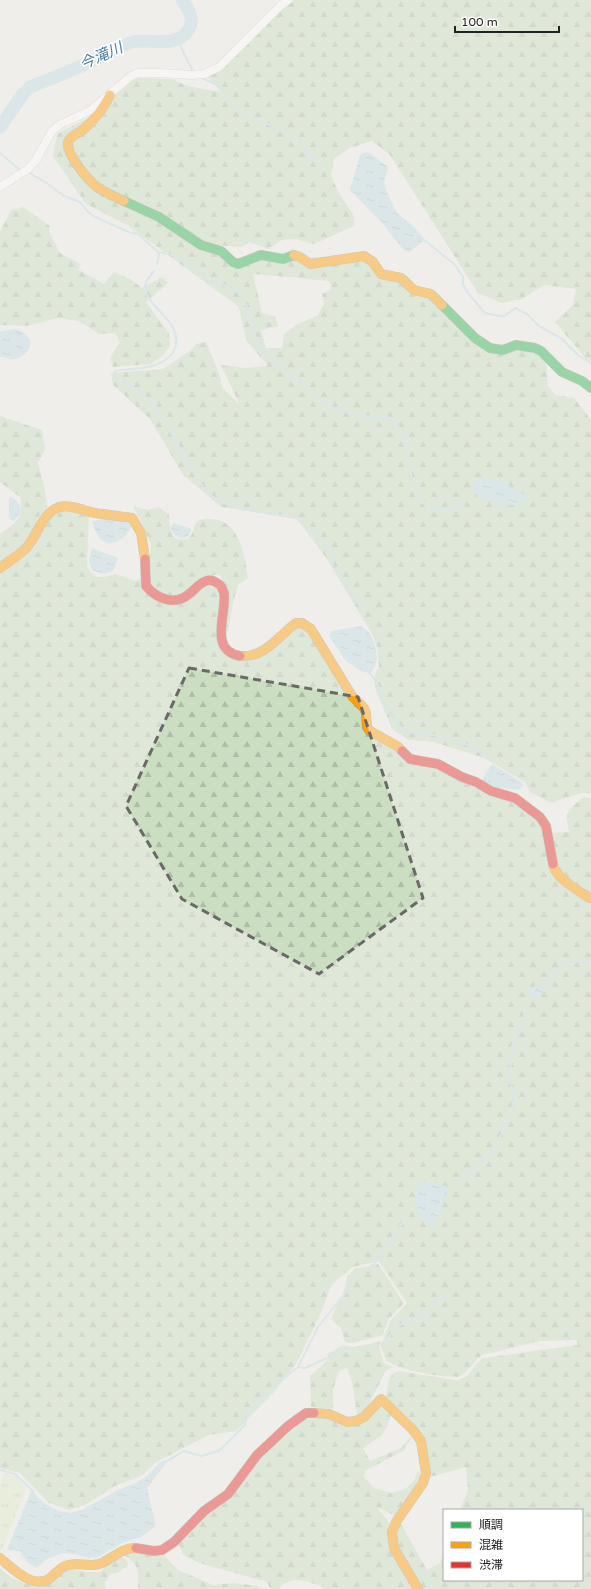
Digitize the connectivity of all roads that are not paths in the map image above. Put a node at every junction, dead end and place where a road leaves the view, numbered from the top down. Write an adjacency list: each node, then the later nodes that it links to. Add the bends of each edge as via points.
1 (288, 0): 2 (street, via 219,67 204,74 192,75 138,73)
2 (110, 95): 3 (street, via 91,110 59,125 52,131 28,169); 4 (street, via 104,108 68,142 72,158 96,186 108,194 159,217 201,245 222,251 238,264 256,256 283,259 293,255 300,256 310,264 364,256 374,262 381,274 401,278 414,290 431,294 475,338 490,348 504,350 522,345 535,348 562,372)
3 (0, 187)
4 (591, 388)
5 (0, 568): 6 (street, via 26,548 44,519 54,509 70,507 132,518 139,526 144,541 146,586 149,590 163,598 177,601 206,580 217,582 224,596 221,640 229,653 250,656 264,650 296,623 307,625 352,696 364,708 370,731 397,746 414,761 438,764 491,791 516,798 540,817 546,826 554,868 559,876)
6 (591, 898)
7 (0, 1558): 8 (street, via 29,1582 37,1584 70,1564 100,1564 133,1548 162,1550 174,1542 204,1511 228,1494 257,1456 288,1426 306,1413 329,1414 348,1422 356,1421 364,1417 381,1399 421,1441 426,1473 423,1483 392,1532 394,1548)
8 (418, 1589)

